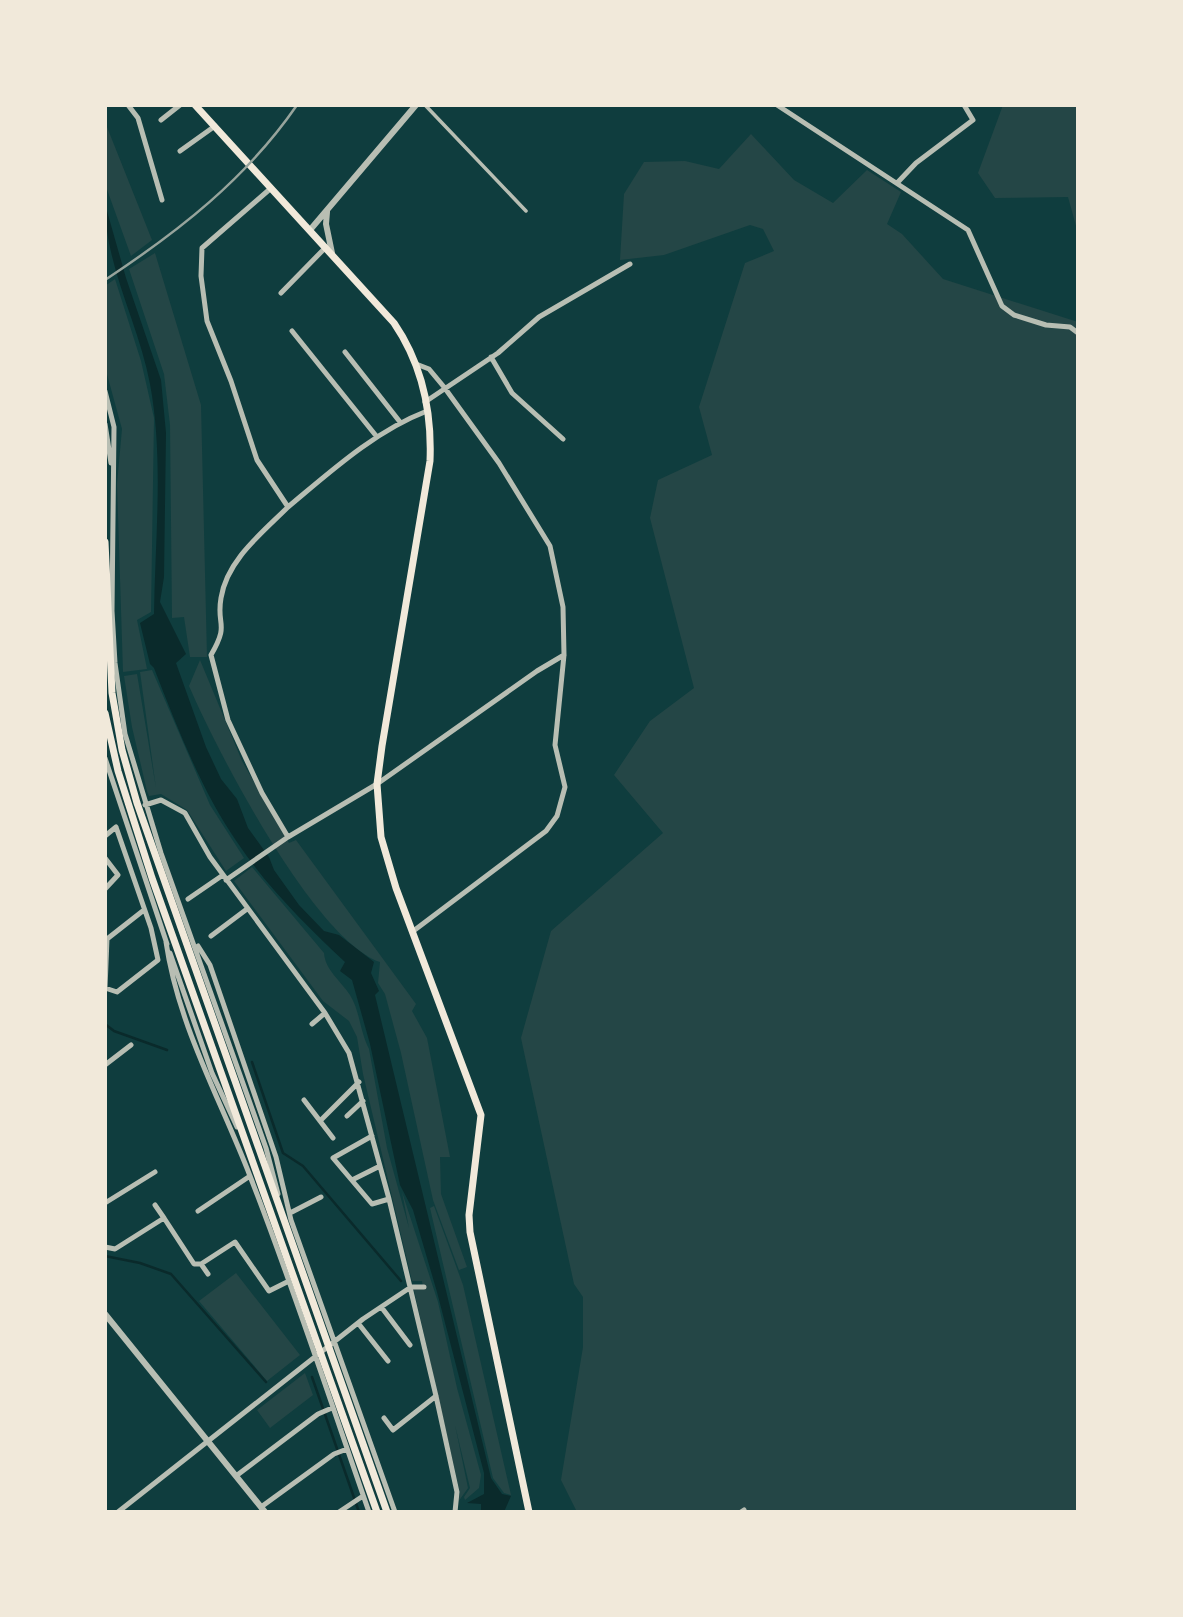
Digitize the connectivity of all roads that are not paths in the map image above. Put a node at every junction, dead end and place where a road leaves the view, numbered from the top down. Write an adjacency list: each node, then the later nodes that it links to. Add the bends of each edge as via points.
1 (128, 105): 13 (street, via 138,118)
2 (180, 105): 8 (street)
3 (195, 105): 9 (main road)
4 (416, 105): 14 (street)
5 (425, 105): 15 (street)
6 (777, 105): 11 (street)
7 (964, 105): 11 (street, via 973,120 910,167)
8 (161, 120)
9 (215, 126): 10 (street); 12 (main road)
10 (180, 151)
11 (898, 182): 21 (street, via 968,230 1002,306 1014,315 1070,327)
12 (270, 189): 16 (main road); 34 (street, via 202,248 201,276 207,321 232,380 257,460)
13 (162, 200)
14 (327, 211): 16 (street); 17 (street)
15 (526, 211)
16 (310, 230): 17 (main road)
17 (329, 250): 19 (street); 24 (main road, via 394,323)
18 (630, 264): 23 (street, via 539,317)
19 (281, 293)
20 (292, 331): 31 (street)
21 (1078, 333)
22 (345, 352): 29 (street)
23 (491, 357): 25 (street); 32 (street, via 512,393)
24 (416, 364): 25 (street, via 429,369); 27 (main road)
25 (444, 387): 27 (street); 36 (street, via 499,463 550,546 563,607)
26 (105, 391): 33 (street, via 114,427)
27 (425, 402): 28 (main road)
28 (427, 411): 29 (street); 39 (main road, via 430,461)
29 (400, 422): 31 (street)
30 (105, 424): 33 (street)
31 (377, 437): 34 (street)
32 (563, 439)
33 (113, 476): 40 (street, via 115,663 125,734)
34 (288, 507): 44 (street, via 237,559 221,598 224,633 211,654 228,720)
35 (105, 542): 76 (main road, via 112,693 122,750 148,835)
36 (564, 655): 39 (street); 51 (street, via 555,745 565,787 557,816 546,831)
37 (105, 713): 66 (main road, via 139,838)
38 (105, 758): 41 (street)
39 (377, 784): 44 (street); 51 (main road, via 381,837)
40 (145, 805): 46 (street, via 161,800 185,813); 76 (street)
41 (124, 821): 42 (street); 53 (street)
42 (116, 827): 43 (street); 50 (street)
43 (105, 836)
44 (288, 837): 46 (street)
45 (105, 858): 47 (street, via 118,875)
46 (224, 878): 48 (street); 49 (street)
47 (105, 889)
48 (188, 899)
49 (247, 909): 52 (street); 55 (street)
50 (144, 910): 54 (street, via 107,939); 54 (street, via 158,960 117,992)
51 (412, 932): 106 (main road, via 481,1115 469,1215 475,1272)
52 (211, 936)
53 (166, 942): 66 (street, via 212,1073); 69 (street, via 176,991 200,1059)
54 (105, 988)
55 (326, 1013): 56 (street); 59 (street)
56 (312, 1024)
57 (131, 1045): 58 (street)
58 (105, 1065)
59 (359, 1082): 61 (street); 63 (street)
60 (304, 1100): 63 (street)
61 (363, 1101): 62 (street); 64 (street)
62 (347, 1116)
63 (320, 1121): 65 (street)
64 (372, 1136): 67 (street); 70 (street, via 333,1158)
65 (333, 1138)
66 (248, 1148): 102 (main road)
67 (380, 1166): 70 (street); 72 (street)
68 (155, 1172): 73 (street)
69 (250, 1176): 75 (street); 81 (street)
70 (352, 1180): 72 (street, via 372,1203)
71 (321, 1197): 76 (street)
72 (389, 1199): 82 (street)
73 (105, 1203)
74 (155, 1205): 77 (street)
75 (198, 1212)
76 (286, 1214): 87 (street); 103 (main road)
77 (164, 1218): 78 (street, via 115,1249); 79 (street, via 194,1264)
78 (105, 1247)
79 (201, 1264): 80 (street); 81 (street, via 234,1242 269,1291)
80 (208, 1275)
81 (287, 1282): 89 (street)
82 (411, 1287): 83 (street); 84 (street); 91 (street)
83 (424, 1287)
84 (382, 1308): 86 (street); 88 (street)
85 (105, 1314): 94 (street)
86 (358, 1323): 87 (street); 90 (street)
87 (334, 1341): 89 (street); 104 (street)
88 (410, 1345)
89 (314, 1356): 92 (street); 94 (street)
90 (388, 1361)
91 (436, 1396): 93 (street, via 393,1430); 105 (street, via 457,1492)
92 (332, 1408): 95 (street); 96 (street)
93 (384, 1418)
94 (208, 1441): 96 (street); 99 (street)
95 (347, 1449): 97 (street); 98 (street)
96 (236, 1476): 98 (street)
97 (363, 1496): 100 (street); 101 (street)
98 (263, 1509)
99 (118, 1512)
100 (339, 1512)
101 (369, 1512)
102 (377, 1512)
103 (387, 1512)
104 (395, 1512)
105 (455, 1512)
106 (529, 1512)

